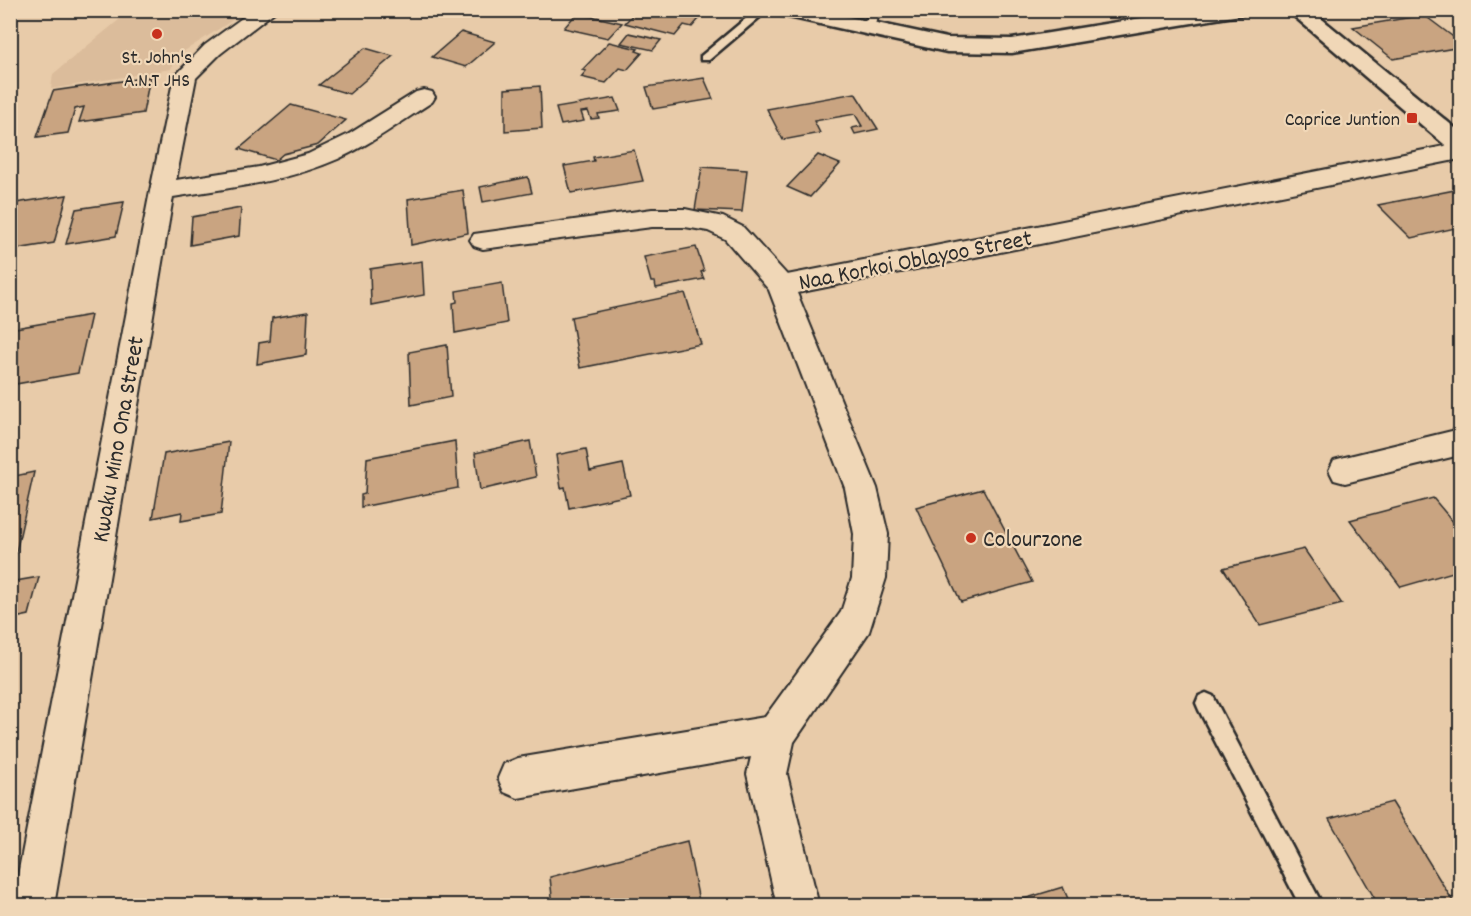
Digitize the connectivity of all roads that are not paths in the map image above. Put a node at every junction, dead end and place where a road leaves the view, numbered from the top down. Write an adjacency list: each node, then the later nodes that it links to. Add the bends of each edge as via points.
1 (267, 10): 11 (street, Kwaku Mino Ona Street, via 212,49 185,77)
2 (763, 10): 7 (lane)
3 (784, 10): 6 (street)
4 (1234, 10): 6 (street, via 1012,46 947,45)
5 (1298, 10): 9 (street)
6 (872, 20)
7 (705, 58)
8 (424, 97): 11 (street, via 343,147 316,159)
9 (1461, 144)
10 (1461, 151): 13 (street, Naa Korkoi Oblayoo Street)
11 (162, 191): 19 (street, Kwaku Mino Ona Street)
12 (483, 240): 13 (street, via 652,218 685,218 714,223 734,233)
13 (781, 286): 17 (street, Naa Korkoi Oblayoo Street, via 861,488 871,534 869,578 856,620)
14 (1461, 442): 15 (street)
15 (1345, 470)
16 (1206, 703): 21 (lane)
17 (776, 734): 18 (street); 20 (street, Naa Korkoi Oblayoo Street, via 766,774)
18 (518, 778)
19 (33, 906)
20 (798, 906)
21 (1312, 906)

